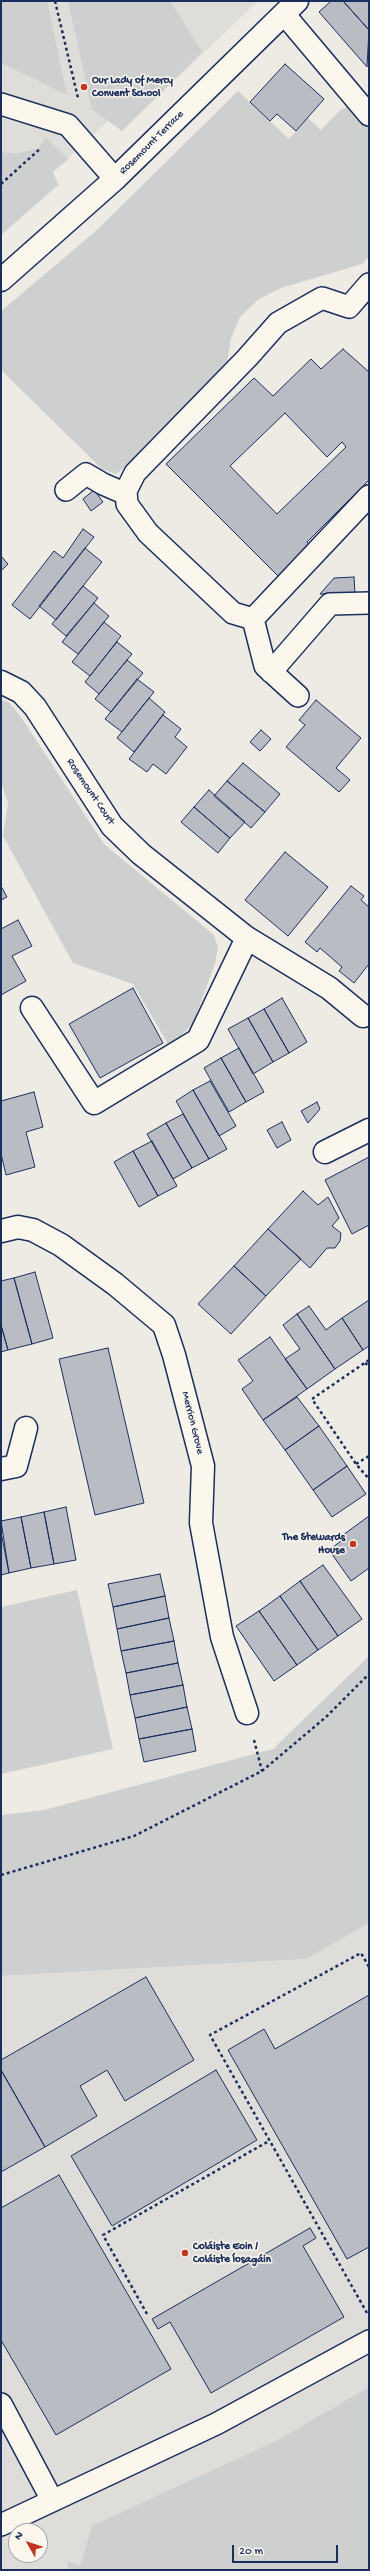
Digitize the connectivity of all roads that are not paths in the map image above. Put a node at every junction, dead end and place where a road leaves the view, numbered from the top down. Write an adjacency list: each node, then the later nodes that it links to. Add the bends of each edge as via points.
1 (291, 7): 3 (lane); 4 (street, Rosemount Terrace)
2 (1, 104): 4 (lane, via 68,125)
3 (369, 115)
4 (116, 179): 5 (street, Rosemount Terrace)
5 (1, 280)
6 (369, 284): 8 (lane, via 349,307 322,298 278,323 248,358 136,473)
7 (66, 490): 8 (lane, via 86,474 119,491)
8 (126, 491): 11 (lane, via 127,504 148,533 233,613)
9 (369, 496): 11 (lane)
10 (369, 603): 12 (lane, via 330,604)
11 (253, 619): 12 (lane, via 264,666)
12 (271, 672): 14 (lane)
13 (1, 682): 15 (street, Rosemount Court, via 21,692 35,708 112,826 141,854)
14 (298, 696)
15 (247, 938): 16 (street, via 198,1040 94,1102); 17 (street, Rosemount Court, via 329,988)
16 (32, 1008)
17 (363, 1016)
18 (369, 1130): 19 (street)
19 (325, 1152)
20 (1, 1231): 23 (street, Merrion Grove, via 18,1227 33,1230 61,1245 115,1284 164,1325 203,1466 201,1523 222,1637)
21 (26, 1428): 22 (street, via 16,1466)
22 (1, 1469)
23 (247, 1713)
24 (369, 2341): 26 (lane, via 216,2424)
25 (1, 2404): 26 (lane)
26 (52, 2500): 27 (lane)
27 (1, 2525)

